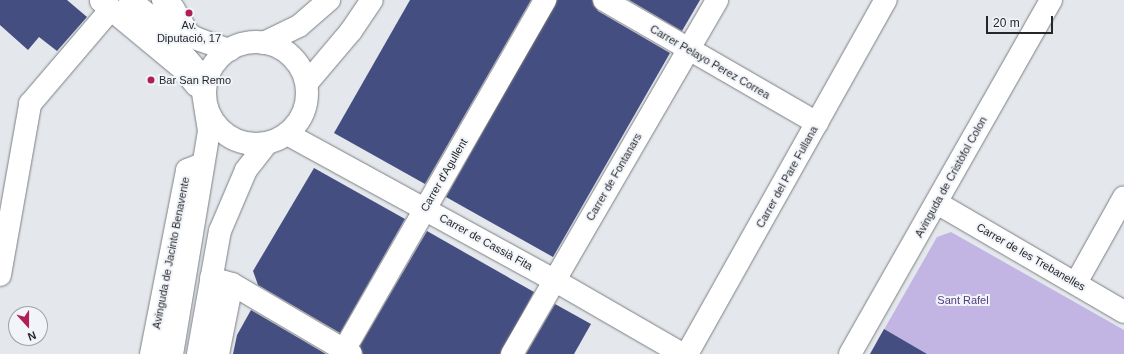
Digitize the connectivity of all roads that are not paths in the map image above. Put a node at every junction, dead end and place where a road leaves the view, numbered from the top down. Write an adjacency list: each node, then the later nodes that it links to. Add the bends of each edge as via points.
1 (130, 0): 10 (street)
2 (329, 0): 11 (street)
3 (372, 0): 15 (street, via 351,31)
4 (545, 0): 23 (street, Carrer d'Agullent)
5 (604, 0): 14 (street, Carrer Pelayo Perez Correa)
6 (717, 0): 14 (street, Carrer de Fontanars)
7 (886, 0): 17 (street, Carrer del Pare Fullana)
8 (1051, 0): 22 (street, Avinguda de Cristòfol Colon)
9 (106, 5): 16 (street, via 183,69); 24 (street, via 30,104)
10 (157, 8): 13 (street, via 190,36); 16 (street, via 200,74)
11 (308, 9): 12 (street, via 298,26)
12 (264, 43): 13 (street, via 251,42); 15 (street, via 279,47 291,56 301,68)
13 (229, 50): 16 (street, via 211,70)
14 (688, 50): 17 (street, Carrer Pelayo Perez Correa); 25 (street, Carrer de Fontanars)
15 (306, 83): 18 (street, via 304,112)
16 (205, 96): 19 (street, via 209,113 219,128 233,138 249,144); 20 (street, Avinguda de Jacinto Benavente, via 209,131)
17 (817, 123): 36 (street, Carrer del Pare Fullana)
18 (287, 134): 19 (street); 23 (street, Carrer de Cassià Fita)
19 (267, 143): 26 (street, via 246,170 231,200 220,231)
20 (203, 164): 30 (street, Avinguda de Jacinto Benavente, via 187,170); 31 (street, Avinguda de Jacinto Benavente)
21 (1124, 197): 27 (street)
22 (937, 203): 27 (street, Carrer de les Trebanelles); 37 (street, Avinguda de Cristòfol Colon)
23 (425, 208): 25 (street, Carrer de Cassià Fita); 29 (street, Carrer d'Agullent)
24 (0, 275)
25 (554, 280): 34 (street, Carrer de Fontanars); 35 (street, Carrer de Cassià Fita)
26 (222, 281): 29 (street); 32 (street); 33 (street)
27 (1076, 283): 28 (street, Carrer de les Trebanelles)
28 (1124, 312)
29 (347, 352)
30 (151, 354)
31 (172, 354)
32 (198, 354)
33 (218, 354)
34 (512, 354)
35 (682, 354)
36 (687, 354)
37 (850, 354)

